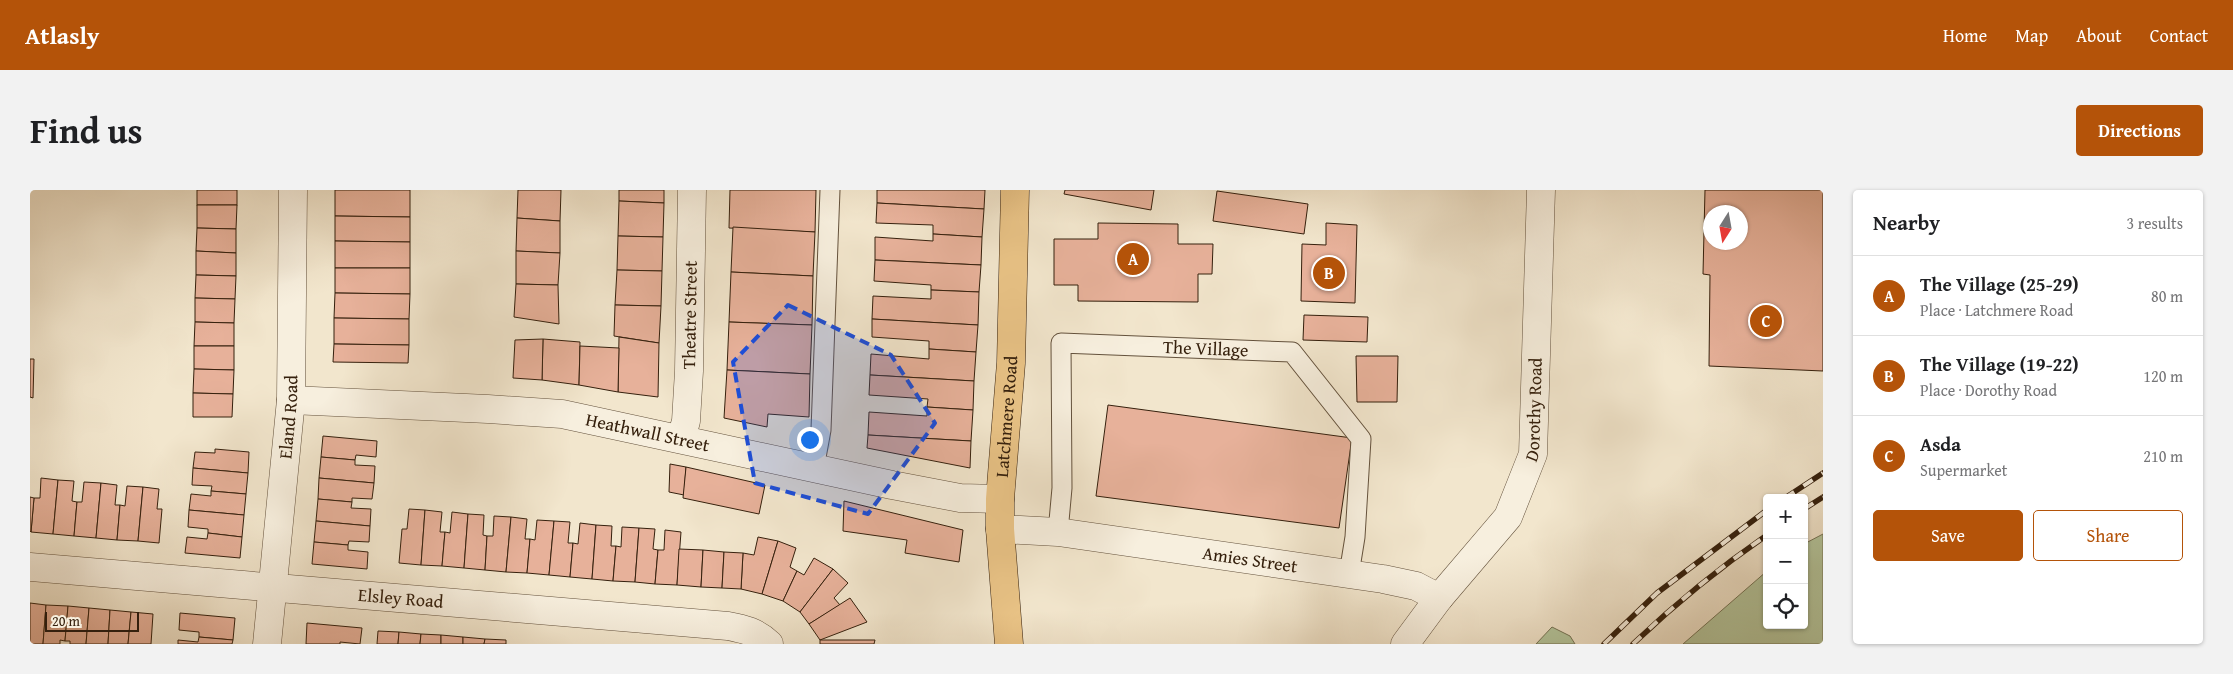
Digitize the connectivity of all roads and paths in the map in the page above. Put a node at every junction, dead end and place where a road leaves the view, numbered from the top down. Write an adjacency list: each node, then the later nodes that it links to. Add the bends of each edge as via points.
1 (293, 190): 6 (street, Eland Road)
2 (692, 190): 7 (street, Theatre Street, via 689,371 686,421)
3 (830, 190): 8 (lane, via 821,430)
4 (1014, 190): 9 (highway, Latchmere Road, via 1011,363)
5 (1541, 190): 15 (street, Dorothy Road, via 1533,454 1508,517)
6 (290, 400): 7 (street, Heathwall Street, via 562,414); 14 (street, Eland Road)
7 (681, 439): 8 (street, Heathwall Street)
8 (814, 468): 9 (street, Heathwall Street, via 960,498)
9 (1000, 499): 10 (highway, Latchmere Road)
10 (1000, 529): 11 (street, Amies Street); 18 (highway, Latchmere Road)
11 (1058, 532): 13 (street, Amies Street); 13 (lane, The Village, via 1062,488 1061,343 1292,352 1362,440)
12 (30, 567): 14 (street, Elsley Road)
13 (1349, 574): 15 (street, Amies Street, via 1416,586)
14 (273, 588): 16 (street, Eland Road); 17 (street, Elsley Road, via 728,626 748,630)
15 (1439, 598): 19 (street)
16 (268, 644)
17 (768, 644)
18 (1009, 644)
19 (1405, 644)

